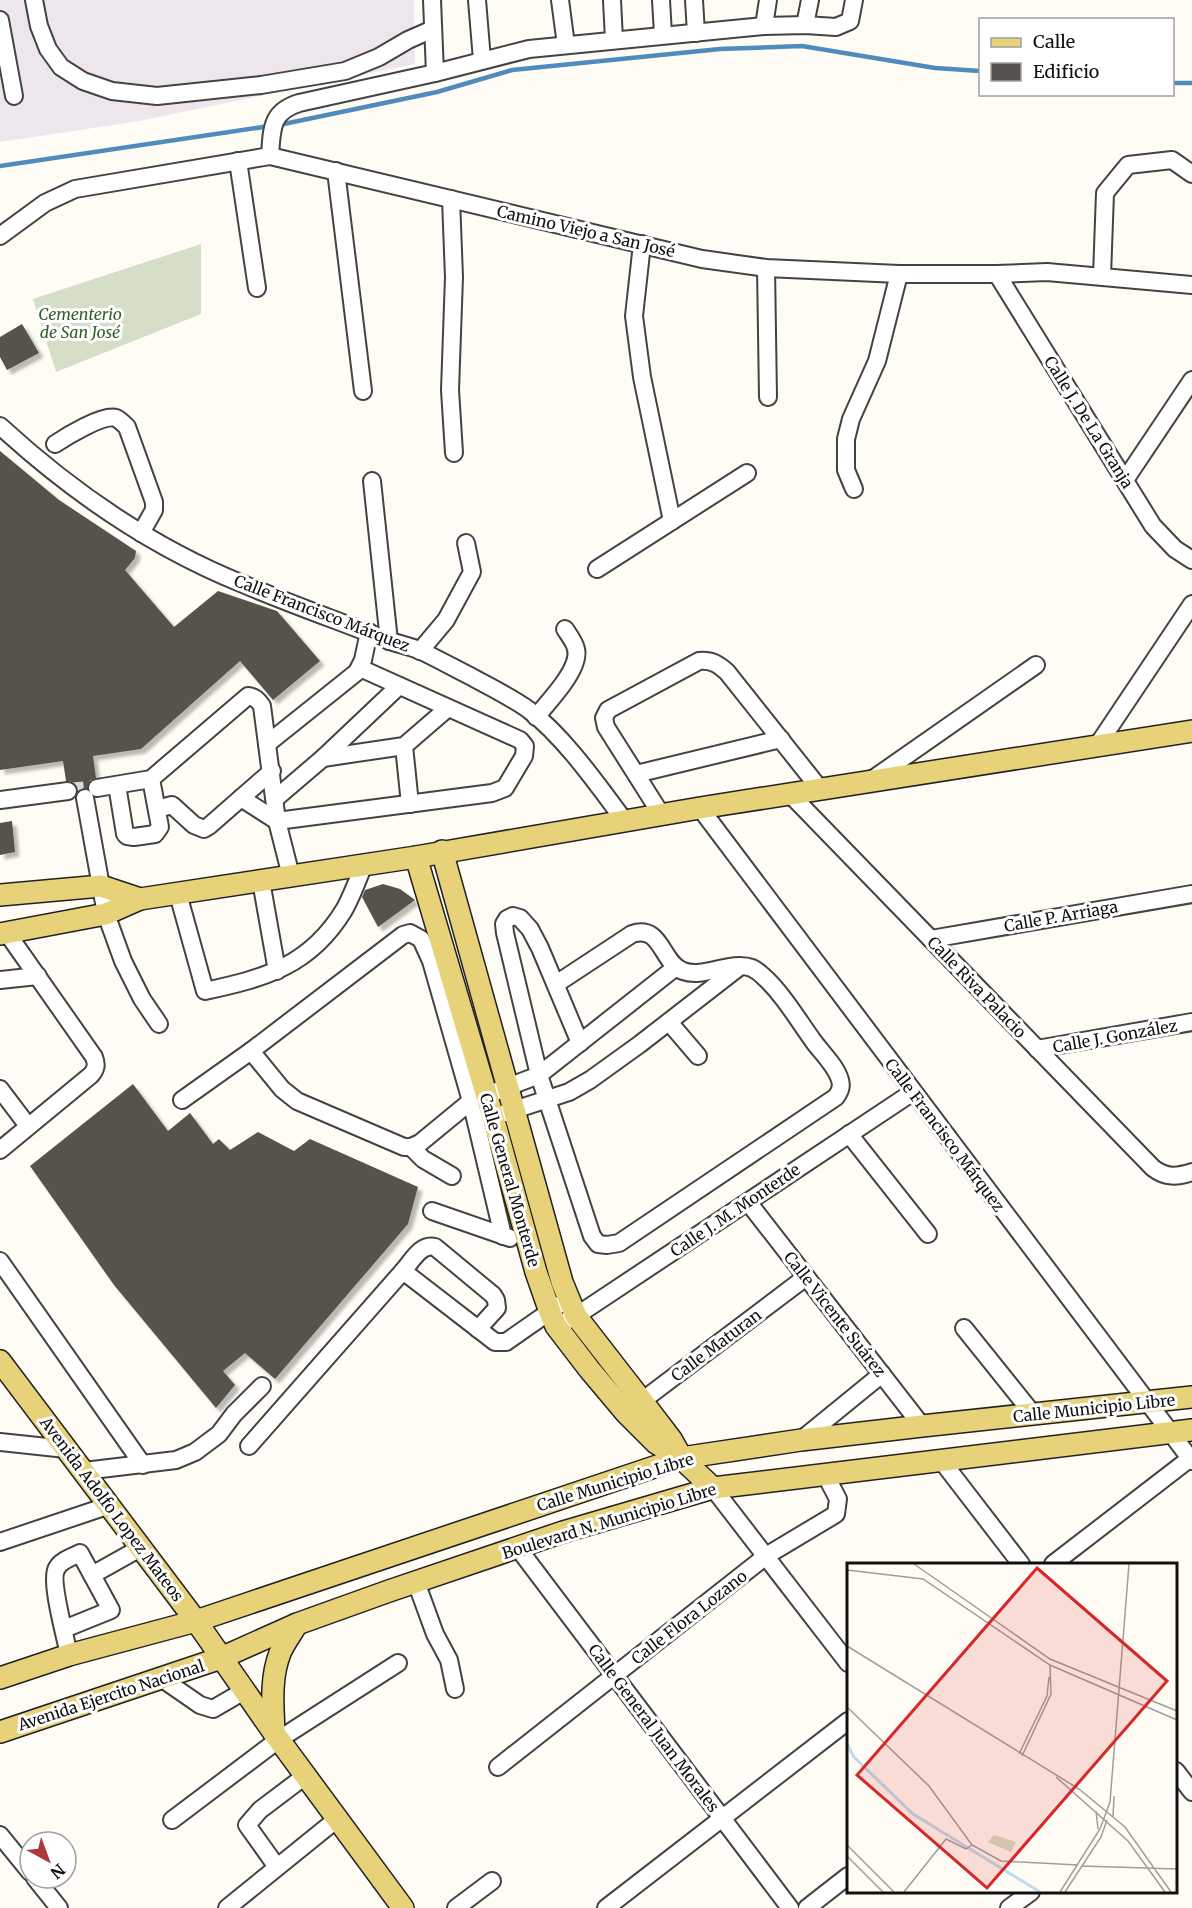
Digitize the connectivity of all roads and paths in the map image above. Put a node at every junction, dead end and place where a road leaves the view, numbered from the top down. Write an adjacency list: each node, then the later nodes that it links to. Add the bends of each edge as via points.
1 (34, 0): 14 (street, via 48,49 61,67 82,81 112,91 157,96 345,71)
2 (432, 0): 14 (street)
3 (477, 0): 19 (street)
4 (560, 0): 18 (street)
5 (612, 0): 17 (street)
6 (661, 0): 16 (street)
7 (694, 0): 15 (street)
8 (768, 0): 13 (street)
9 (810, 0): 12 (street)
10 (854, 0): 12 (street, via 850,21 836,27)
11 (0, 20): 21 (street)
12 (805, 25): 13 (street)
13 (764, 26): 15 (street)
14 (433, 29): 20 (street)
15 (696, 33): 16 (street)
16 (663, 34): 17 (street)
17 (614, 40): 18 (street)
18 (566, 45): 19 (street)
19 (482, 60): 20 (street)
20 (435, 73): 22 (street, via 288,106 274,121)
21 (15, 96)
22 (271, 150): 23 (street, Camino Viejo a San José); 24 (street, Camino Viejo a San José)
23 (238, 162): 27 (street, Camino Viejo a San José, via 75,189 45,203); 34 (street)
24 (336, 171): 26 (street, Camino Viejo a San José); 36 (street)
25 (1192, 174): 32 (street, via 1172,160 1128,165 1105,193)
26 (451, 199): 28 (street, Camino Viejo a San José); 40 (street, via 454,277 450,390)
27 (0, 236)
28 (642, 244): 29 (street, Camino Viejo a San José, via 702,259); 45 (street, via 634,316 642,377)
29 (766, 268): 30 (street, Camino Viejo a San José); 37 (street)
30 (899, 274): 31 (street, Camino Viejo a San José); 44 (street, via 878,361 846,439 846,470)
31 (997, 274): 32 (street, Camino Viejo a San José); 42 (street, Calle J. De La Granja)
32 (1102, 276): 33 (street, Camino Viejo a San José)
33 (1192, 285)
34 (257, 288)
35 (1192, 380): 42 (street)
36 (363, 391)
37 (768, 397)
38 (0, 426): 46 (street, Calle Francisco Márquez, via 70,486)
39 (55, 444): 46 (street, via 109,417 127,427 154,502 154,510)
40 (454, 453)
41 (747, 472): 45 (street)
42 (1125, 480): 48 (street, Calle J. De La Granja, via 1153,526)
43 (372, 481): 53 (street)
44 (854, 489)
45 (672, 521): 49 (street)
46 (141, 533): 52 (street, Calle Francisco Márquez, via 243,584)
47 (466, 543): 54 (street, via 472,572 446,620)
48 (1192, 560)
49 (597, 569)
50 (1192, 604): 64 (street)
51 (565, 629): 59 (street, via 576,649 576,662)
52 (369, 632): 53 (street, Calle Francisco Márquez); 56 (street)
53 (389, 641): 54 (street, Calle Francisco Márquez)
54 (420, 651): 59 (street, Calle Francisco Márquez, via 499,691)
55 (1036, 665): 69 (street)
56 (360, 668): 57 (street); 62 (street)
57 (399, 686): 58 (street); 65 (street)
58 (448, 708): 63 (street); 77 (street, via 520,740 525,746 524,756 500,791)
59 (536, 717): 81 (street, Calle Francisco Márquez)
60 (1192, 731): 64 (main road)
61 (780, 739): 67 (street); 67 (street, via 727,672 709,660 699,661 608,710 604,718 606,727); 71 (street)
62 (267, 744): 66 (street); 68 (street, via 262,706 248,696)
63 (404, 746): 65 (street); 77 (street)
64 (1097, 746): 69 (main road)
65 (322, 758): 75 (street)
66 (272, 771): 74 (street); 75 (street)
67 (636, 774): 80 (street)
68 (151, 779): 70 (street); 79 (street)
69 (870, 781): 71 (main road)
70 (117, 785): 79 (street, via 127,836 159,831); 88 (street, via 91,793)
71 (820, 789): 73 (main road)
72 (68, 791): 76 (street)
73 (790, 794): 78 (main road); 95 (street, Calle Riva Palacio)
74 (241, 798): 79 (street, via 204,829 172,805); 82 (street)
75 (275, 799): 82 (street)
76 (0, 800)
77 (410, 804): 82 (street)
78 (700, 807): 80 (main road); 112 (street, Calle Francisco Márquez)
79 (157, 809)
80 (661, 814): 81 (main road)
81 (624, 820): 83 (main road)
82 (277, 821): 86 (street)
83 (442, 851): 84 (main road); 110 (main road, Calle General Monterde)
84 (416, 857): 85 (main road); 113 (main road, Calle General Monterde)
85 (364, 864): 86 (main road); 98 (street, via 345,909 326,936 308,954)
86 (291, 876): 87 (main road)
87 (261, 881): 89 (main road); 98 (street)
88 (101, 886): 91 (main road); 92 (main road); 93 (street)
89 (178, 894): 92 (main road); 98 (street, via 205,991)
90 (1192, 894): 95 (street, Calle P. Arriaga)
91 (0, 895)
92 (140, 898): 93 (main road)
93 (106, 914): 94 (main road); 104 (street, via 123,961)
94 (4, 934): 99 (street)
95 (931, 939): 106 (street, Calle Riva Palacio)
96 (741, 965): 97 (street, via 692,973); 102 (street); 115 (street, via 769,982 829,1062 840,1082 836,1097 619,1243 607,1245 598,1244 592,1236)
97 (676, 967): 101 (street, via 654,937 641,931); 105 (street)
98 (277, 971)
99 (38, 976): 100 (street); 118 (street, via 94,1058 96,1070)
100 (0, 980)
101 (556, 984): 105 (street); 109 (street, via 530,929 520,918 507,919 505,933)
102 (669, 1022): 108 (street); 115 (street, via 590,1080)
103 (1192, 1022): 106 (street, Calle J. González)
104 (159, 1023)
105 (580, 1042): 109 (street)
106 (1038, 1049): 122 (street, Calle Riva Palacio, via 1153,1168 1167,1176)
107 (250, 1051): 113 (street, via 410,933 421,939 431,961); 114 (street); 120 (street, via 297,1101)
108 (698, 1056)
109 (539, 1075): 110 (street); 115 (street)
110 (508, 1088): 113 (street); 116 (main road, Calle General Monterde)
111 (0, 1089): 118 (street)
112 (913, 1092): 119 (street, Calle J. M. Monterde); 140 (street, Calle Francisco Márquez)
113 (478, 1098): 117 (main road, Calle General Monterde); 120 (street)
114 (182, 1100)
115 (547, 1101): 116 (street)
116 (514, 1110): 117 (street); 132 (main road, Calle General Monterde)
117 (484, 1119): 127 (street); 128 (main road, Calle General Monterde)
118 (28, 1126): 121 (street)
119 (849, 1134): 124 (street, Calle J. M. Monterde); 126 (street)
120 (411, 1147): 123 (street)
121 (0, 1150)
122 (1192, 1172)
123 (452, 1176)
124 (748, 1202): 131 (street, Calle Vicente Suárez); 132 (street, Calle J. M. Monterde)
125 (432, 1210): 127 (street)
126 (928, 1234)
127 (503, 1236): 128 (street)
128 (527, 1242): 133 (main road, Calle General Monterde)
129 (0, 1261): 153 (street)
130 (403, 1271): 135 (street, Calle J. M. Monterde); 135 (street, via 423,1247 435,1247 496,1300 497,1308); 148 (street)
131 (806, 1277): 137 (street, Calle Vicente Suárez); 141 (street, Calle Maturan)
132 (572, 1307): 133 (street, Calle J. M. Monterde); 141 (main road, Calle General Monterde)
133 (553, 1319): 135 (street, Calle J. M. Monterde, via 506,1342 495,1342); 141 (main road, Calle General Monterde, via 589,1369)
134 (964, 1328): 142 (street)
135 (478, 1329)
136 (0, 1361): 149 (main road, Avenida Adolfo Lopez Mateos)
137 (882, 1374): 143 (street, Calle Vicente Suárez); 146 (street)
138 (262, 1386): 153 (street, via 207,1444 176,1460)
139 (1192, 1397): 140 (main road, Calle Municipio Libre)
140 (1147, 1403): 142 (main road, Calle Municipio Libre); 145 (street, Calle Francisco Márquez)
141 (634, 1407): 150 (main road, Calle General Monterde, via 671,1439)
142 (1033, 1414): 143 (main road, Calle Municipio Libre)
143 (922, 1426): 146 (main road, Calle Municipio Libre)
144 (1192, 1430): 145 (main road, Boulevard N. Municipio Libre)
145 (1169, 1433): 151 (street, Calle Francisco Márquez); 152 (main road, Boulevard N. Municipio Libre)
146 (801, 1440): 150 (main road, Calle Municipio Libre)
147 (0, 1442): 149 (street)
148 (249, 1446)
149 (66, 1449): 154 (main road, Avenida Adolfo Lopez Mateos)
150 (681, 1458): 156 (main road, Calle General Monterde); 162 (main road, Calle Municipio Libre)
151 (1191, 1459): 164 (street)
152 (941, 1460): 155 (main road, Boulevard N. Municipio Libre); 163 (street)
153 (143, 1465): 154 (street)
154 (84, 1471): 157 (main road, Avenida Adolfo Lopez Mateos)
155 (825, 1474): 156 (main road, Boulevard N. Municipio Libre); 161 (street, Calle Flora Lozano, via 838,1499 836,1514)
156 (713, 1488): 160 (main road, Boulevard N. Municipio Libre); 161 (street, Calle General Monterde)
157 (110, 1505): 158 (street); 159 (main road, Avenida Adolfo Lopez Mateos)
158 (0, 1542)
159 (142, 1547): 165 (street); 168 (main road, Avenida Adolfo Lopez Mateos)
160 (518, 1548): 166 (main road, Boulevard N. Municipio Libre); 175 (street, Calle General Juan Morales)
161 (766, 1556): 173 (street, Calle General Monterde); 175 (street, Calle Flora Lozano)
162 (384, 1558): 167 (main road); 168 (main road, Calle Municipio Libre)
163 (1020, 1563)
164 (1054, 1563)
165 (92, 1575): 170 (street, via 111,1610); 170 (street, via 81,1553 56,1569)
166 (416, 1582): 167 (main road, Boulevard N. Municipio Libre); 178 (street, via 449,1660)
167 (389, 1591): 169 (main road, Boulevard N. Municipio Libre)
168 (196, 1621): 171 (main road); 172 (main road, Avenida Adolfo Lopez Mateos)
169 (297, 1624): 172 (main road, Boulevard N. Municipio Libre); 182 (main road, via 281,1651 274,1673)
170 (64, 1629): 171 (street)
171 (69, 1654): 176 (main road)
172 (221, 1658): 177 (main road, Avenida Ejercito Nacional); 179 (main road, Avenida Adolfo Lopez Mateos)
173 (847, 1660)
174 (398, 1664): 182 (street)
175 (614, 1676): 183 (street, Calle Flora Lozano); 187 (street, Calle General Juan Morales)
176 (0, 1678)
177 (161, 1678): 179 (street, via 200,1705 213,1709); 181 (main road, Avenida Ejercito Nacional)
178 (455, 1689)
179 (244, 1690): 182 (main road, Avenida Adolfo Lopez Mateos)
180 (847, 1723): 187 (street)
181 (0, 1732)
182 (276, 1737): 184 (main road, Avenida Adolfo Lopez Mateos); 189 (street)
183 (498, 1767)
184 (305, 1776): 188 (main road, Avenida Adolfo Lopez Mateos); 192 (street, via 260,1810 247,1825)
185 (1181, 1776): 186 (street)
186 (1192, 1792)
187 (723, 1818): 201 (street); 202 (street, Calle General Juan Morales)
188 (337, 1819): 192 (street); 199 (main road, Avenida Adolfo Lopez Mateos)
189 (172, 1820)
190 (0, 1835): 191 (street)
191 (18, 1857)
192 (278, 1867): 198 (street)
193 (847, 1878): 203 (street)
194 (492, 1881): 200 (street)
195 (45, 1890): 197 (street)
196 (1028, 1897): 204 (street)
197 (59, 1908)
198 (227, 1908)
199 (403, 1908)
200 (456, 1908)
201 (606, 1908)
202 (790, 1908)
203 (807, 1908)
204 (1009, 1908)

